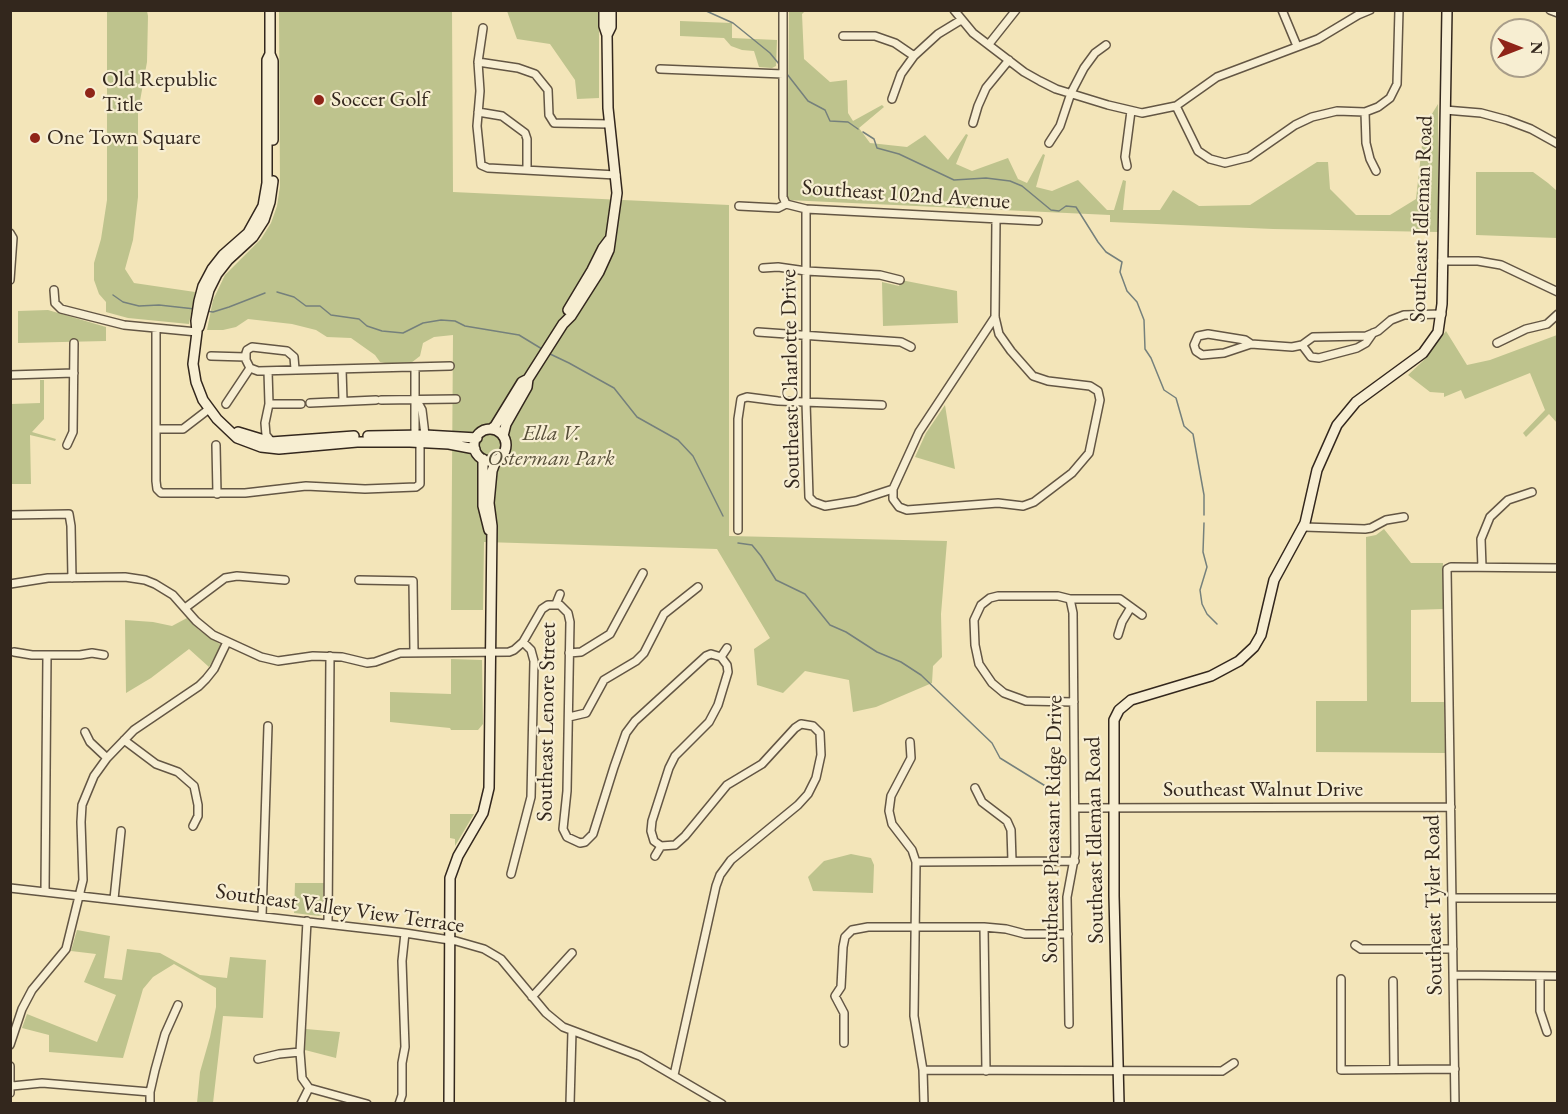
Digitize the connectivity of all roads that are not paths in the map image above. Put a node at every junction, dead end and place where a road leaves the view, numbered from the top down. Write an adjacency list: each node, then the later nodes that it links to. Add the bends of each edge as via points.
1 (270, 10): 57 (street, via 267,183 263,206 248,233 207,277)
2 (604, 10): 15 (street)
3 (611, 10): 15 (street)
4 (783, 10): 24 (street)
5 (954, 10): 13 (street)
6 (1016, 10): 17 (street)
7 (1282, 10): 19 (street)
8 (1370, 10): 19 (street, via 1318,39)
9 (1399, 10): 30 (street, via 1395,89 1383,105)
10 (1447, 10): 28 (street, Southeast Idleman Road)
11 (1550, 10): 12 (street)
12 (1557, 13)
13 (961, 20): 17 (street); 20 (street)
14 (483, 27): 22 (street)
15 (607, 35): 33 (street)
16 (843, 36): 20 (street, via 875,36)
17 (989, 44): 21 (street)
18 (1106, 45): 25 (street, via 1084,68)
19 (1297, 46): 27 (street, via 1217,77)
20 (914, 56): 26 (street, via 901,74)
21 (1009, 60): 25 (street, via 1040,81); 32 (street, via 986,88)
22 (478, 62): 31 (street); 33 (street, via 535,74 548,90 549,115 556,124)
23 (660, 69): 24 (street)
24 (783, 74): 40 (street)
25 (1071, 93): 29 (street); 34 (street, via 1066,113)
26 (892, 99)
27 (1176, 106): 29 (street, via 1154,112); 30 (street, via 1198,151 1226,163 1249,157 1312,117 1336,111)
28 (1445, 110): 35 (street, via 1481,113 1514,122); 46 (street, Southeast Idleman Road)
29 (1131, 111): 36 (street)
30 (1365, 111): 38 (street, via 1366,143)
31 (478, 112): 37 (street, via 502,116 525,133); 37 (street, via 481,165)
32 (974, 123)
33 (609, 124): 39 (street)
34 (1049, 143)
35 (1557, 144)
36 (1127, 166)
37 (527, 169): 39 (street)
38 (1377, 171)
39 (616, 175): 76 (street, via 616,213 609,250 599,272)
40 (786, 204): 41 (street, Southeast 102nd Avenue, via 778,208); 42 (street, Southeast 102nd Avenue)
41 (739, 206)
42 (806, 209): 43 (street, Southeast 102nd Avenue); 48 (street, Southeast Charlotte Drive)
43 (996, 220): 44 (street, Southeast 102nd Avenue); 55 (street)
44 (1038, 221)
45 (10, 232): 49 (street)
46 (1442, 261): 52 (street, via 1478,261 1509,267); 53 (street, Southeast Idleman Road)
47 (763, 268): 48 (street)
48 (806, 271): 50 (street, via 880,275); 60 (street, Southeast Charlotte Drive)
49 (10, 280)
50 (900, 280)
51 (54, 290): 56 (street, via 55,303 61,309)
52 (1557, 292)
53 (1442, 314): 59 (street, via 1404,315); 106 (street, Southeast Idleman Road, via 1438,332 1428,347 1356,402 1337,425 1317,470)
54 (1557, 314): 62 (street, via 1547,324)
55 (995, 317): 101 (street, via 919,432); 101 (street, via 999,334 1033,376 1090,386 1098,391 1100,400 1089,453 1072,473 1023,506 998,503 907,510 896,506)
56 (156, 329): 57 (street); 88 (street)
57 (197, 332): 86 (street, via 194,372)
58 (758, 332): 60 (street)
59 (1373, 333): 64 (street, via 1356,338 1313,337); 64 (street, via 1358,348 1319,358 1311,357)
60 (807, 336): 65 (street, via 901,342); 80 (street, Southeast Charlotte Drive)
61 (74, 343): 74 (street)
62 (1497, 343)
63 (1251, 344): 63 (street, via 1208,334 1198,336 1194,345 1196,351 1206,355); 64 (street)
64 (1302, 345)
65 (911, 347)
66 (211, 356): 67 (street)
67 (246, 357): 69 (street); 70 (street, via 252,347 287,351 294,357)
68 (450, 366): 72 (street)
69 (250, 368): 73 (street); 82 (street)
70 (295, 369): 71 (street); 73 (street)
71 (342, 369): 72 (street); 79 (street)
72 (415, 369): 77 (street)
73 (268, 371): 83 (street)
74 (74, 373): 75 (street); 96 (street, via 73,432)
75 (10, 375)
76 (528, 379): 89 (street, via 522,382); 91 (street)
77 (416, 399): 78 (street); 79 (street); 93 (street, via 422,410)
78 (456, 399)
79 (343, 401): 81 (street)
80 (806, 402): 85 (street); 101 (street, Southeast Charlotte Drive, via 809,497 825,506); 107 (street, via 741,399)
81 (310, 403)
82 (226, 404)
83 (269, 404): 84 (street); 87 (street)
84 (302, 404)
85 (882, 405)
86 (209, 409): 88 (street, via 183,429); 90 (street)
87 (265, 423): 92 (street); 95 (street)
88 (157, 429): 103 (street, via 159,491)
89 (491, 429): 91 (street); 94 (street)
90 (233, 432): 92 (street); 93 (street, via 249,443 279,449)
91 (503, 436): 100 (street, via 506,446)
92 (250, 437): 95 (street)
93 (420, 437): 94 (street); 95 (street); 98 (street); 103 (street, via 421,479 417,487 306,486)
94 (477, 438): 98 (street)
95 (271, 442)
96 (67, 445)
97 (216, 445): 103 (street)
98 (475, 449): 99 (street)
99 (483, 459): 100 (street); 108 (street, via 483,506)
100 (496, 460): 108 (street, via 489,495)
101 (893, 489)
102 (1532, 492): 109 (street, via 1508,500 1490,517 1481,539)
103 (217, 494)
104 (10, 514): 112 (street, via 69,514)
105 (1404, 517): 106 (street, via 1365,529)
106 (1304, 527): 147 (street, Southeast Idleman Road, via 1274,580 1261,635 1250,652 1211,676 1140,696 1119,710 1113,726)
107 (738, 530)
108 (491, 532): 129 (street)
109 (1482, 567): 110 (street); 145 (street, Southeast Tyler Road, via 1447,569)
110 (1557, 568)
111 (643, 573): 130 (street, via 610,634 581,652)
112 (72, 578): 115 (street, Southeast Lenore Street); 121 (street, Southeast Lenore Street, via 145,580 165,589)
113 (285, 580): 121 (street, via 225,578)
114 (359, 580): 128 (street, via 413,581)
115 (10, 584)
116 (698, 587): 137 (street, via 664,614 636,661 604,680 586,713)
117 (560, 594): 119 (street, Southeast Lenore Street)
118 (1070, 599): 120 (street, via 1120,599); 135 (street, Southeast Pheasant Ridge Drive); 135 (street, via 990,598 976,613 974,639 982,670 1004,693 1034,702)
119 (556, 604): 125 (street, Southeast Lenore Street, via 542,609); 130 (street, Southeast Lenore Street, via 565,609 569,618)
120 (1131, 607): 122 (street); 123 (street)
121 (185, 608): 124 (street, Southeast Lenore Street, via 204,628)
122 (1142, 615)
123 (1118, 635)
124 (227, 642): 133 (street, Southeast Lenore Street, via 278,661); 141 (street, via 214,669 198,686)
125 (523, 642): 129 (street, Southeast Lenore Street, via 514,650); 157 (street, via 534,661 531,797)
126 (727, 648): 134 (street)
127 (14, 652): 131 (street)
128 (414, 652): 129 (street, Southeast Lenore Street); 133 (street, Southeast Lenore Street, via 367,663)
129 (490, 653): 171 (street, via 488,795 483,813 451,873)
130 (569, 653): 137 (street, Southeast Lenore Street)
131 (47, 655): 132 (street); 159 (street)
132 (104, 655)
133 (330, 656): 166 (street)
134 (722, 657): 150 (street, Southeast Lenore Street, via 706,656 635,721 626,733 593,834 585,842); 151 (street, via 728,672 718,705 700,732 675,756 663,783 651,831 654,841)
135 (1074, 702): 146 (street, Southeast Pheasant Ridge Drive)
136 (815, 716): 139 (street)
137 (569, 717): 150 (street, Southeast Lenore Street, via 563,829)
138 (268, 726): 164 (street)
139 (813, 726): 151 (street, via 801,724 795,728 762,764 727,785 681,841); 196 (street, via 820,733 821,755 808,794 793,811 731,860 716,886)
140 (86, 732): 143 (street, via 90,742)
141 (124, 740): 143 (street); 148 (street, via 194,786 198,816)
142 (910, 742): 156 (street, via 911,758 891,796 889,811 892,824 912,850)
143 (107, 758): 160 (street, via 94,776 82,805 84,867)
144 (975, 788): 154 (street, via 982,802 1007,821)
145 (1450, 807): 147 (street, Southeast Walnut Drive); 161 (street, Southeast Tyler Road)
146 (1075, 808): 147 (street, Southeast Walnut Drive); 155 (street, Southeast Pheasant Ridge Drive)
147 (1114, 808): 195 (street, Southeast Idleman Road)
148 (193, 826)
149 (121, 831): 163 (street)
150 (574, 842): 152 (street, Southeast Lenore Street)
151 (662, 846): 153 (street)
152 (569, 850)
153 (655, 856)
154 (1012, 861): 155 (street); 156 (street)
155 (1075, 861): 170 (street, Southeast Pheasant Ridge Drive, via 1068,888)
156 (916, 862): 167 (street)
157 (511, 874)
158 (10, 888): 159 (street, Southeast Valley View Terrace)
159 (45, 892): 160 (street, Southeast Valley View Terrace)
160 (79, 896): 163 (street, Southeast Valley View Terrace); 186 (street, via 66,949 32,990)
161 (1452, 898): 162 (street); 173 (street, Southeast Tyler Road)
162 (1557, 898)
163 (114, 899): 164 (street, Southeast Valley View Terrace)
164 (262, 916): 165 (street, Southeast Valley View Terrace)
165 (307, 921): 166 (street, Southeast Valley View Terrace); 187 (street)
166 (328, 924): 169 (street, Southeast Valley View Terrace)
167 (915, 927): 168 (street); 185 (street, via 862,927 848,934 843,947 841,987 835,996 844,1013); 193 (street, via 914,1016)
168 (984, 927): 170 (street, via 1025,934); 194 (street)
169 (405, 933): 171 (street, Southeast Valley View Terrace); 203 (street, via 405,1047)
170 (1068, 934): 182 (street, Southeast Pheasant Ridge Drive)
171 (450, 940): 180 (street, Southeast Valley View Terrace, via 496,955); 204 (street)
172 (1355, 945): 173 (street, via 1361,949)
173 (1453, 949): 175 (street, Southeast Tyler Road)
174 (572, 953): 180 (street)
175 (1454, 975): 176 (street); 192 (street, Southeast Tyler Road)
176 (1540, 975): 177 (street); 184 (street, via 1540,1011)
177 (1557, 976)
178 (1341, 979): 191 (street, via 1341,1070)
179 (1394, 981): 191 (street)
180 (532, 997): 183 (street, Southeast Valley View Terrace, via 551,1018)
181 (178, 1005): 199 (street, via 165,1034)
182 (1069, 1024)
183 (572, 1031): 196 (street, Southeast Valley View Terrace, via 623,1048); 205 (street)
184 (1547, 1032)
185 (844, 1043)
186 (10, 1045)
187 (300, 1052): 188 (street); 197 (street, via 302,1078)
188 (258, 1059)
189 (1234, 1063): 195 (street, via 1222,1071)
190 (10, 1066): 198 (street)
191 (1394, 1069): 192 (street)
192 (1455, 1069): 209 (street, Southeast Tyler Road)
193 (923, 1070): 194 (street); 207 (street)
194 (986, 1071): 195 (street)
195 (1118, 1072): 208 (street, Southeast Idleman Road)
196 (674, 1075): 206 (street, Southeast Valley View Terrace)
197 (309, 1088): 201 (street); 202 (street)
198 (11, 1090): 199 (street, via 42,1083)
199 (150, 1092): 200 (street)
200 (150, 1104)
201 (302, 1104)
202 (367, 1104)
203 (399, 1104)
204 (449, 1104)
205 (570, 1104)
206 (722, 1104)
207 (924, 1104)
208 (1119, 1104)
209 (1455, 1104)

